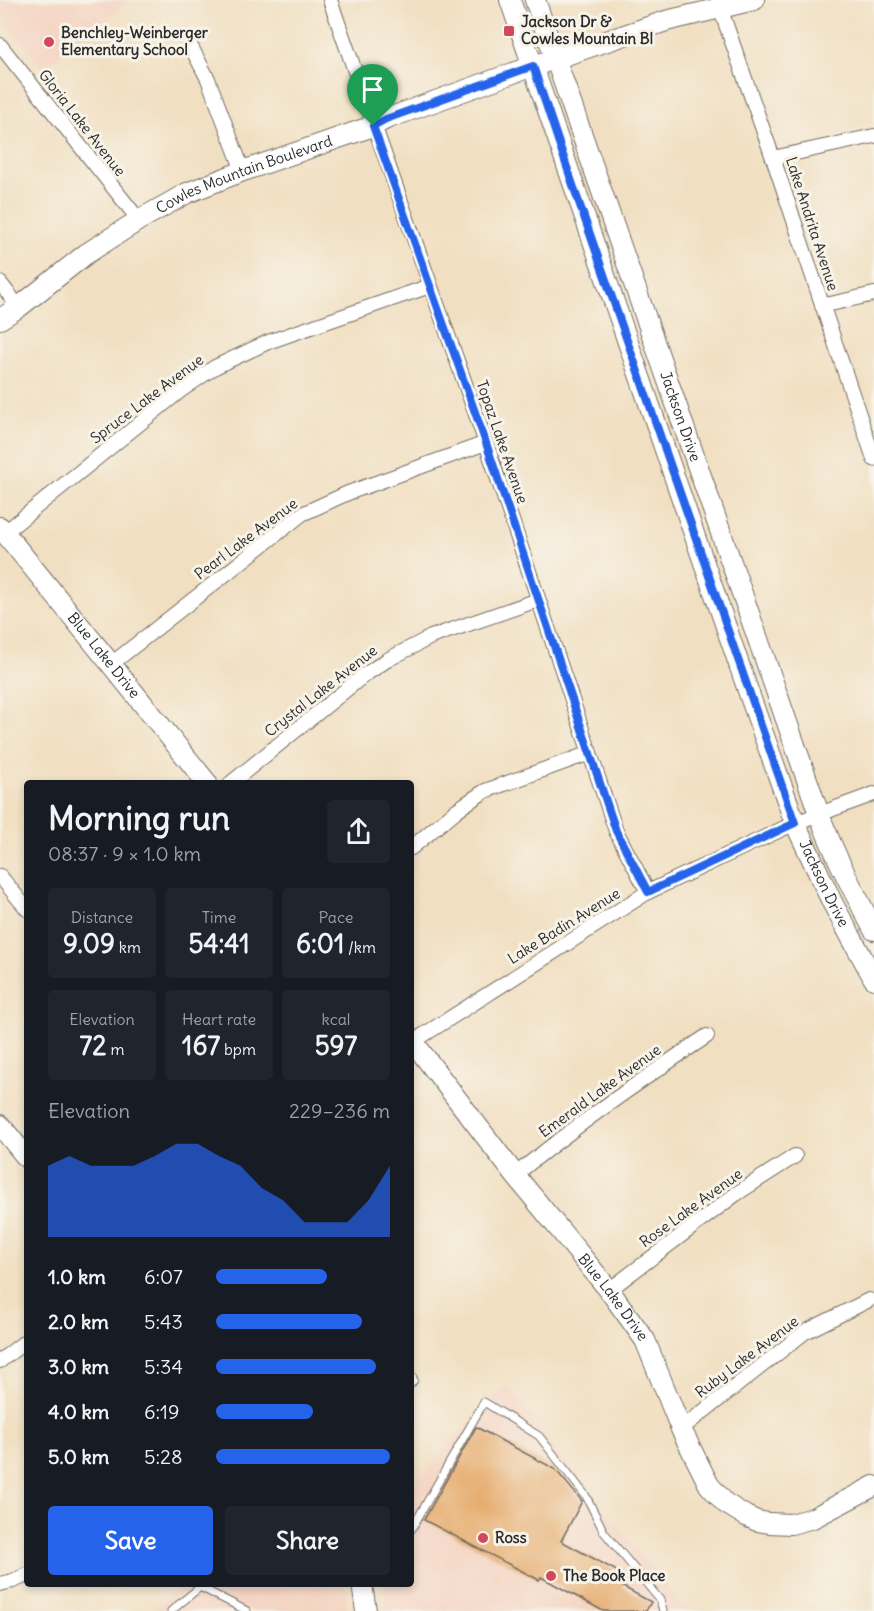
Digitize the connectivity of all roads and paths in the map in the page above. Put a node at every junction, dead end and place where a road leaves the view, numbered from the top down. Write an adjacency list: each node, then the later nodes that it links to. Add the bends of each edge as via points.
1 (330, 0): 10 (street, Topaz Lake Avenue)
2 (510, 0): 9 (main road, Jackson Drive)
3 (535, 0): 8 (main road, Jackson Drive)
4 (754, 0): 5 (main road, Cowles Mountain Boulevard)
5 (719, 4): 8 (main road, Cowles Mountain Boulevard); 12 (street, Lake Andrita Avenue)
6 (189, 43): 13 (street, via 208,79)
7 (0, 45): 14 (street, Gloria Lake Avenue)
8 (556, 58): 9 (main road, Cowles Mountain Boulevard); 30 (main road, Jackson Drive)
9 (533, 66): 10 (main road, Cowles Mountain Boulevard); 31 (main road, Jackson Drive)
10 (373, 126): 13 (main road, Cowles Mountain Boulevard); 16 (street, Topaz Lake Avenue)
11 (874, 136): 12 (street)
12 (773, 158): 19 (street, Lake Andrita Avenue)
13 (243, 171): 14 (main road, Cowles Mountain Boulevard, via 188,193)
14 (139, 220): 18 (main road, Cowles Mountain Boulevard, via 86,254)
15 (0, 283): 18 (street)
16 (429, 286): 21 (street, Topaz Lake Avenue); 23 (street, Spruce Lake Avenue, via 268,342 215,368)
17 (874, 294): 19 (street)
18 (19, 306): 20 (main road, Cowles Mountain Boulevard)
19 (822, 306): 22 (street, Lake Andrita Avenue)
20 (0, 319)
21 (486, 443): 24 (street, Topaz Lake Avenue); 25 (street, Pearl Lake Avenue, via 348,493 302,514)
22 (874, 459)
23 (2, 530): 25 (main road, Blue Lake Drive)
24 (538, 600): 26 (street, Topaz Lake Avenue); 28 (street, Crystal Lake Avenue, via 431,637 387,660)
25 (111, 665): 27 (main road, Blue Lake Drive)
26 (590, 753): 32 (street, via 485,791); 34 (street, Topaz Lake Avenue, via 616,831)
27 (205, 780)
28 (235, 780)
29 (874, 794): 30 (street, Lake Badin Avenue)
30 (819, 814): 31 (street, Lake Badin Avenue); 36 (main road, Jackson Drive)
31 (795, 823): 34 (street, Lake Badin Avenue); 37 (main road, Jackson Drive)
32 (414, 846)
33 (0, 876): 35 (street)
34 (648, 892): 39 (street, Lake Badin Avenue)
35 (24, 905)
36 (874, 930)
37 (874, 979)
38 (707, 1036): 44 (street, Emerald Lake Avenue, via 559,1139)
39 (414, 1040)
40 (414, 1044): 44 (main road, Blue Lake Drive)
41 (0, 1125): 42 (main road)
42 (24, 1154)
43 (795, 1156): 45 (street, Rose Lake Avenue, via 736,1194)
44 (515, 1175): 45 (main road, Blue Lake Drive)
45 (609, 1290): 49 (main road, Blue Lake Drive, via 645,1340)
46 (869, 1300): 49 (street, Ruby Lake Avenue, via 805,1332)
47 (24, 1342): 48 (street)
48 (0, 1361)
49 (681, 1429): 50 (main road, Blue Lake Drive, via 709,1485 735,1510 751,1519 792,1524 813,1518)
50 (874, 1486)
51 (414, 1525): 58 (lane, via 484,1402 539,1436 586,1496 604,1532 660,1600)
52 (24, 1576): 53 (street)
53 (0, 1584)
54 (363, 1587): 57 (main road)
55 (171, 1611): 56 (lane, via 200,1587)
56 (247, 1611)
57 (366, 1611)
58 (663, 1611)

